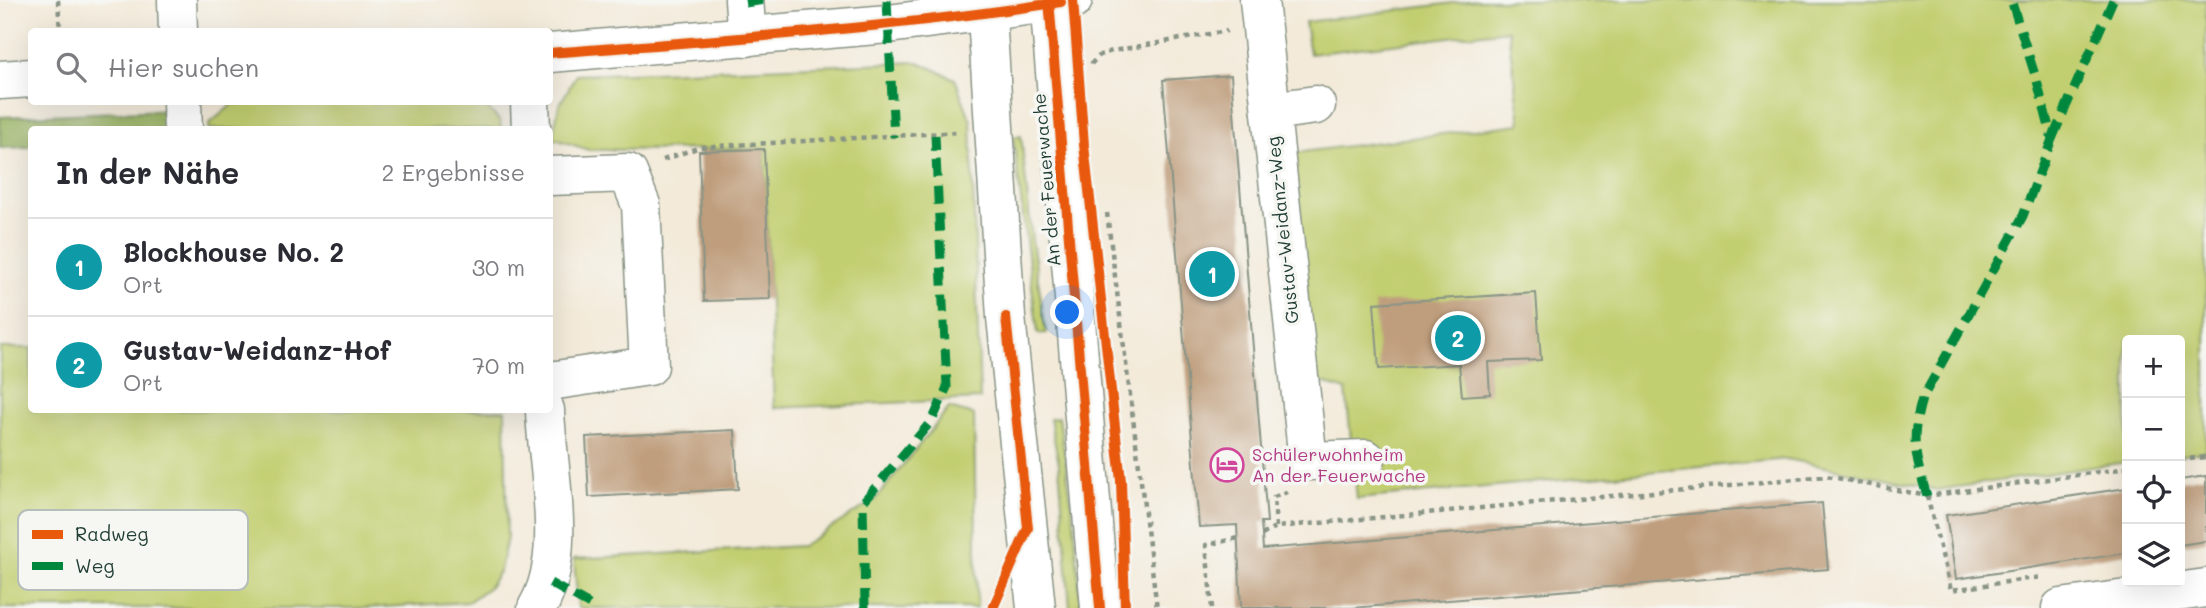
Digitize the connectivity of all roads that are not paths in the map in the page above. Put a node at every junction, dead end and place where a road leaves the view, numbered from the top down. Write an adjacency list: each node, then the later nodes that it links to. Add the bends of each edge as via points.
1 (177, 0): 6 (street)
2 (744, 0): 7 (street)
3 (1058, 1): 4 (street); 25 (street, An der Feuerwache)
4 (986, 7): 7 (street); 24 (street, via 1006,317)
5 (1260, 13): 14 (street, Gustav-Weidanz-Weg)
6 (178, 28)
7 (747, 37): 8 (street)
8 (553, 53)
9 (28, 78): 10 (street)
10 (0, 80)
11 (181, 105): 15 (street)
12 (530, 105): 16 (street)
13 (1316, 106): 14 (street)
14 (1271, 111): 20 (street, Gustav-Weidanz-Weg, via 1308,461)
15 (183, 126)
16 (531, 126)
17 (553, 176): 18 (street, via 628,173 641,205 649,366)
18 (553, 381)
19 (545, 413): 23 (street, via 555,548 550,583)
20 (1366, 459)
21 (2206, 588): 22 (street)
22 (2054, 592)
23 (537, 608)
24 (1036, 608)
25 (1100, 608)

